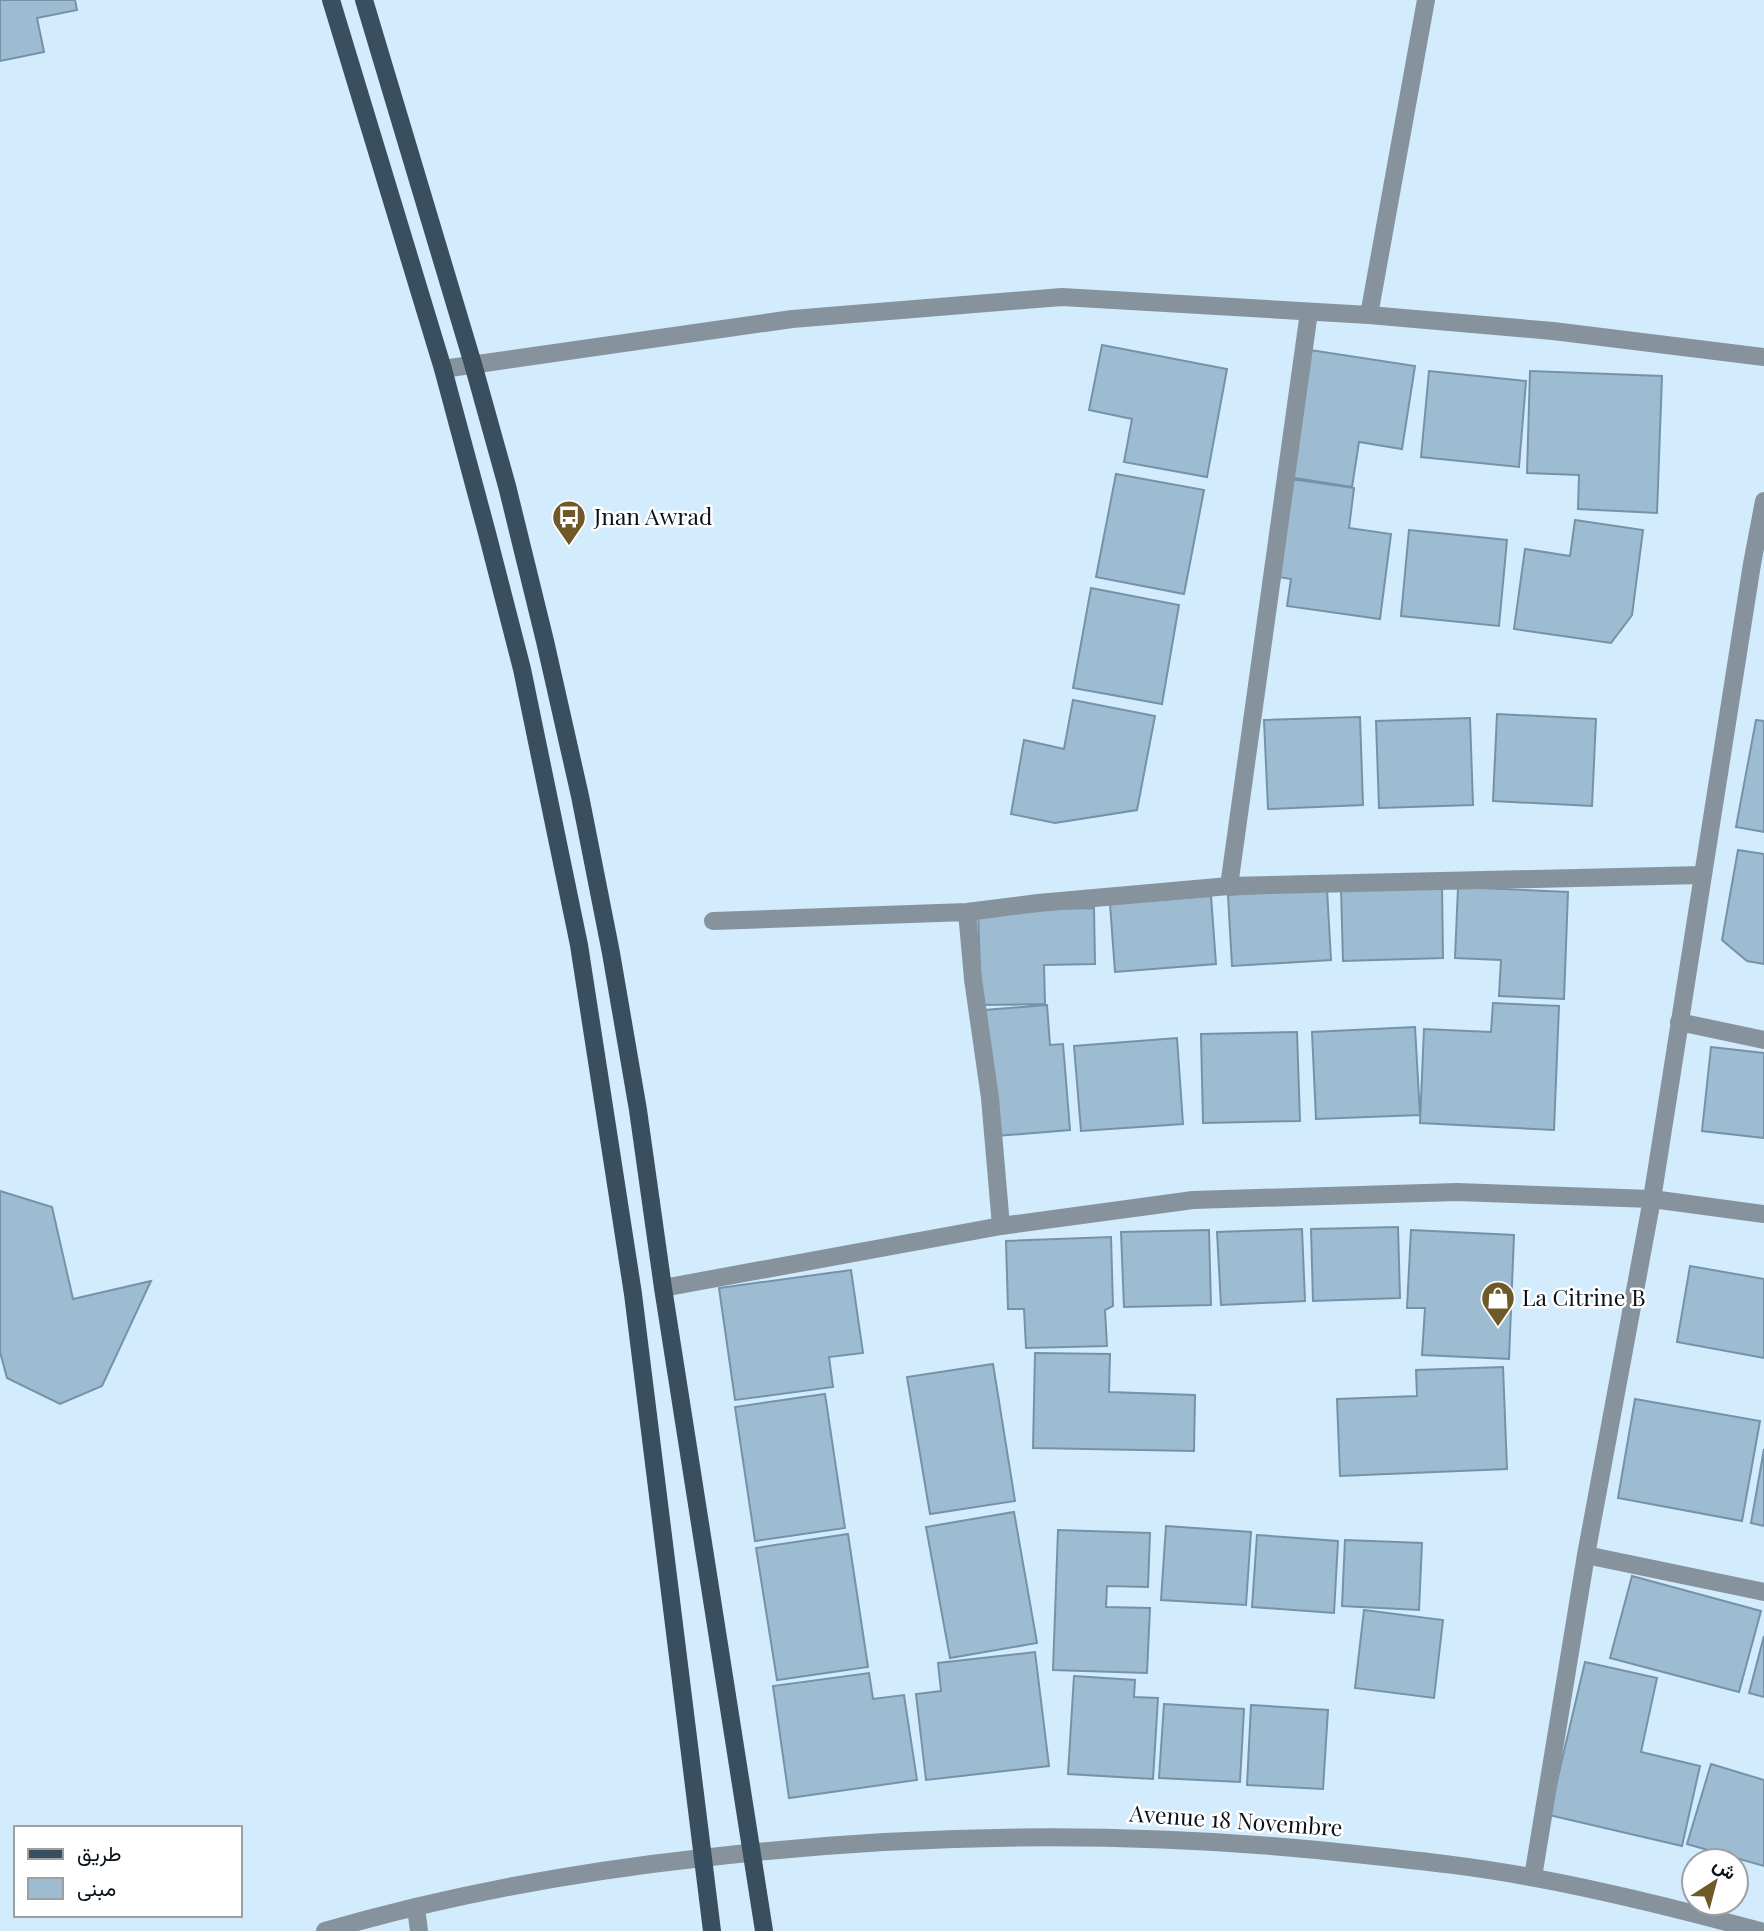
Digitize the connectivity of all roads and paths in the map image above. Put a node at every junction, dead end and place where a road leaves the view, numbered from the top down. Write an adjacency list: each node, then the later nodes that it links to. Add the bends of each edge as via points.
1 (331, 0): 8 (main road)
2 (364, 0): 7 (main road)
3 (1426, 0): 5 (street)
4 (1309, 312): 5 (street); 7 (street, via 1062,297 792,318); 12 (street)
5 (1370, 315): 6 (street)
6 (1764, 357)
7 (473, 364): 8 (street); 20 (main road, via 526,563 580,796 638,1110)
8 (443, 369): 24 (main road, via 522,669 579,945 633,1294)
9 (1764, 501): 10 (street)
10 (1758, 566): 11 (street)
11 (1703, 876): 12 (street); 15 (street)
12 (1229, 887): 13 (street)
13 (967, 912): 14 (street); 19 (street)
14 (713, 921)
15 (1679, 1022): 16 (street); 17 (street)
16 (1764, 1040)
17 (1652, 1199): 18 (street); 19 (street, via 1457,1192 1193,1200); 21 (street)
18 (1764, 1214)
19 (1001, 1226): 20 (street)
20 (663, 1288): 23 (main road)
21 (1586, 1555): 22 (street); 25 (street)
22 (1764, 1592)
23 (752, 1852): 24 (street, Avenue 18 Novembre); 25 (street, Avenue 18 Novembre, via 975,1837 1199,1840 1423,1861); 30 (main road)
24 (702, 1858): 26 (street, Avenue 18 Novembre, via 557,1878); 29 (main road)
25 (1534, 1877): 31 (street, Avenue 18 Novembre)
26 (416, 1908): 27 (street, Avenue 18 Novembre); 28 (street)
27 (325, 1931)
28 (419, 1931)
29 (712, 1931)
30 (764, 1931)
31 (1760, 1931)

